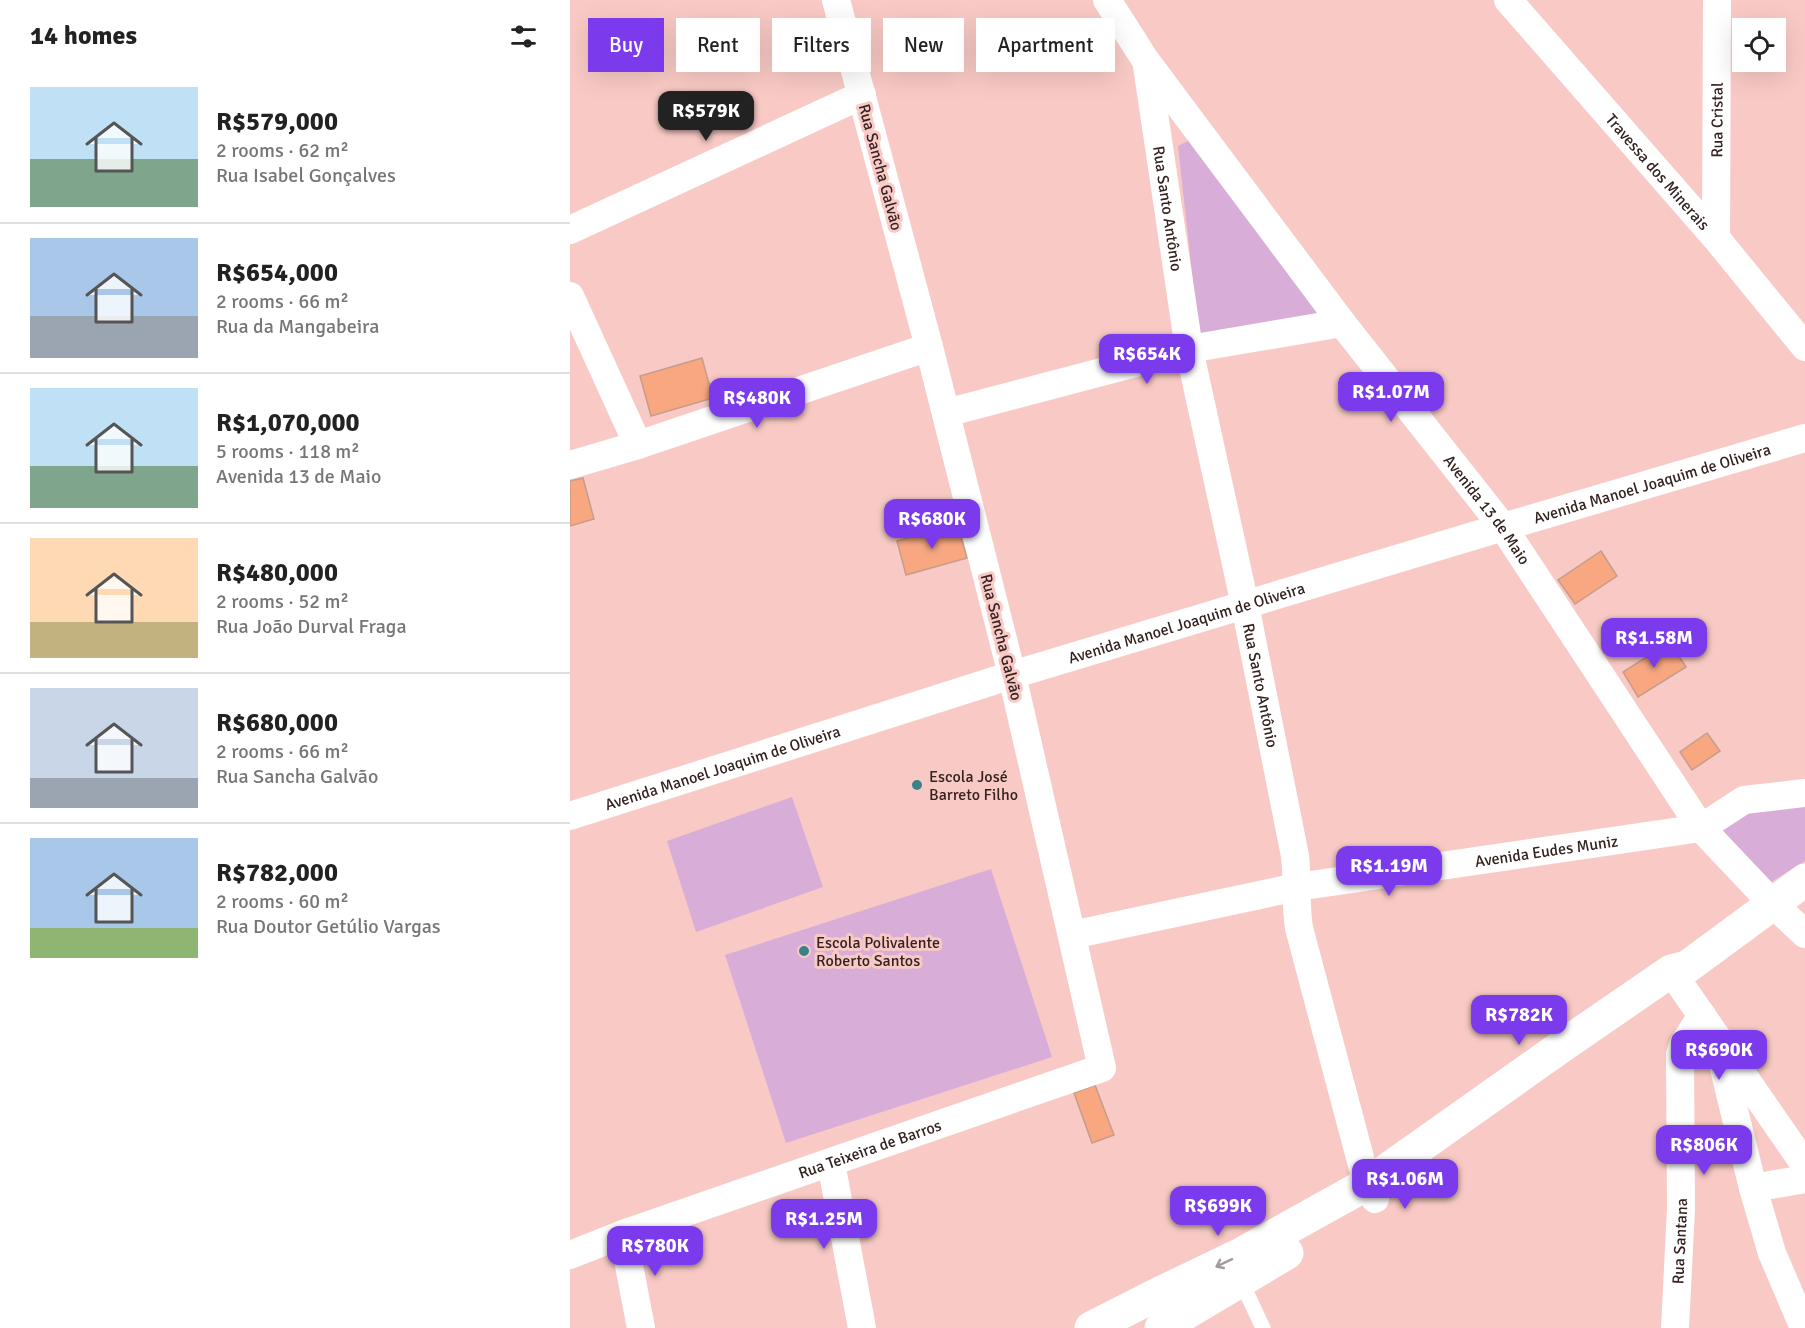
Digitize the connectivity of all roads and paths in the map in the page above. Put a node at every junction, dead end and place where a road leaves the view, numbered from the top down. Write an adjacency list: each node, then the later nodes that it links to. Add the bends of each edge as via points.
1 (836, 0): 6 (street, Rua Sancha Galvão)
2 (1107, 0): 5 (street, Avenida 13 de Maio)
3 (1508, 0): 8 (street, Travessa dos Minerais)
4 (1717, 0): 8 (street, Rua Cristal)
5 (1146, 61): 10 (street, Avenida 13 de Maio); 13 (street, Rua Santo Antônio)
6 (862, 95): 7 (street); 11 (street, Rua Sancha Galvão)
7 (570, 230)
8 (1716, 238): 12 (street, Travessa dos Minerais)
9 (570, 296): 16 (street)
10 (1342, 324): 13 (street); 18 (street, Avenida 13 de Maio)
11 (929, 347): 14 (street, Rua Sancha Galvão); 16 (street)
12 (1805, 347)
13 (1189, 350): 14 (street); 19 (street, Rua Santo Antônio)
14 (946, 413): 20 (street, Rua Sancha Galvão)
15 (1805, 438): 18 (street, Avenida Manoel Joaquim de Oliveira)
16 (638, 445): 17 (street)
17 (570, 465)
18 (1503, 527): 19 (street, Avenida Manoel Joaquim de Oliveira); 23 (street, Avenida 13 de Maio)
19 (1245, 605): 20 (street, Avenida Manoel Joaquim de Oliveira); 25 (street, Rua Santo Antônio, via 1295,856)
20 (1012, 675): 22 (street, Avenida Manoel Joaquim de Oliveira); 28 (street, Rua Sancha Galvão)
21 (1805, 793): 23 (street, via 1744,800)
22 (570, 816)
23 (1701, 828): 25 (street, Avenida Eudes Muniz); 26 (street, Avenida 13 de Maio)
24 (1805, 880): 26 (main road)
25 (1297, 887): 28 (street, Avenida Eudes Muniz); 36 (street, Rua Santo Antônio, via 1299,928)
26 (1773, 904): 27 (street, Avenida 13 de Maio); 29 (main road)
27 (1805, 934)
28 (1072, 935): 31 (street, Rua Sancha Galvão)
29 (1679, 974): 30 (street); 36 (main road, via 1562,1046)
30 (1709, 1026): 33 (street); 35 (street); 45 (street, Rua Santana, via 1683,1045 1680,1054 1681,1209)
31 (1102, 1068): 32 (street, Rua Teixeira de Barros)
32 (831, 1163): 37 (street, Rua Teixeira de Barros); 41 (street)
33 (1805, 1165)
34 (1805, 1179): 35 (street)
35 (1753, 1188): 46 (street, via 1772,1253)
36 (1371, 1191): 39 (main road); 42 (main road, one-way to 42)
37 (623, 1234): 38 (street, Rua Teixeira de Barros); 40 (street)
38 (570, 1255)
39 (1241, 1281): 43 (main road); 44 (lane)
40 (641, 1328)
41 (862, 1328)
42 (1091, 1328)
43 (1161, 1328)
44 (1263, 1328)
45 (1675, 1328)
46 (1804, 1328)

